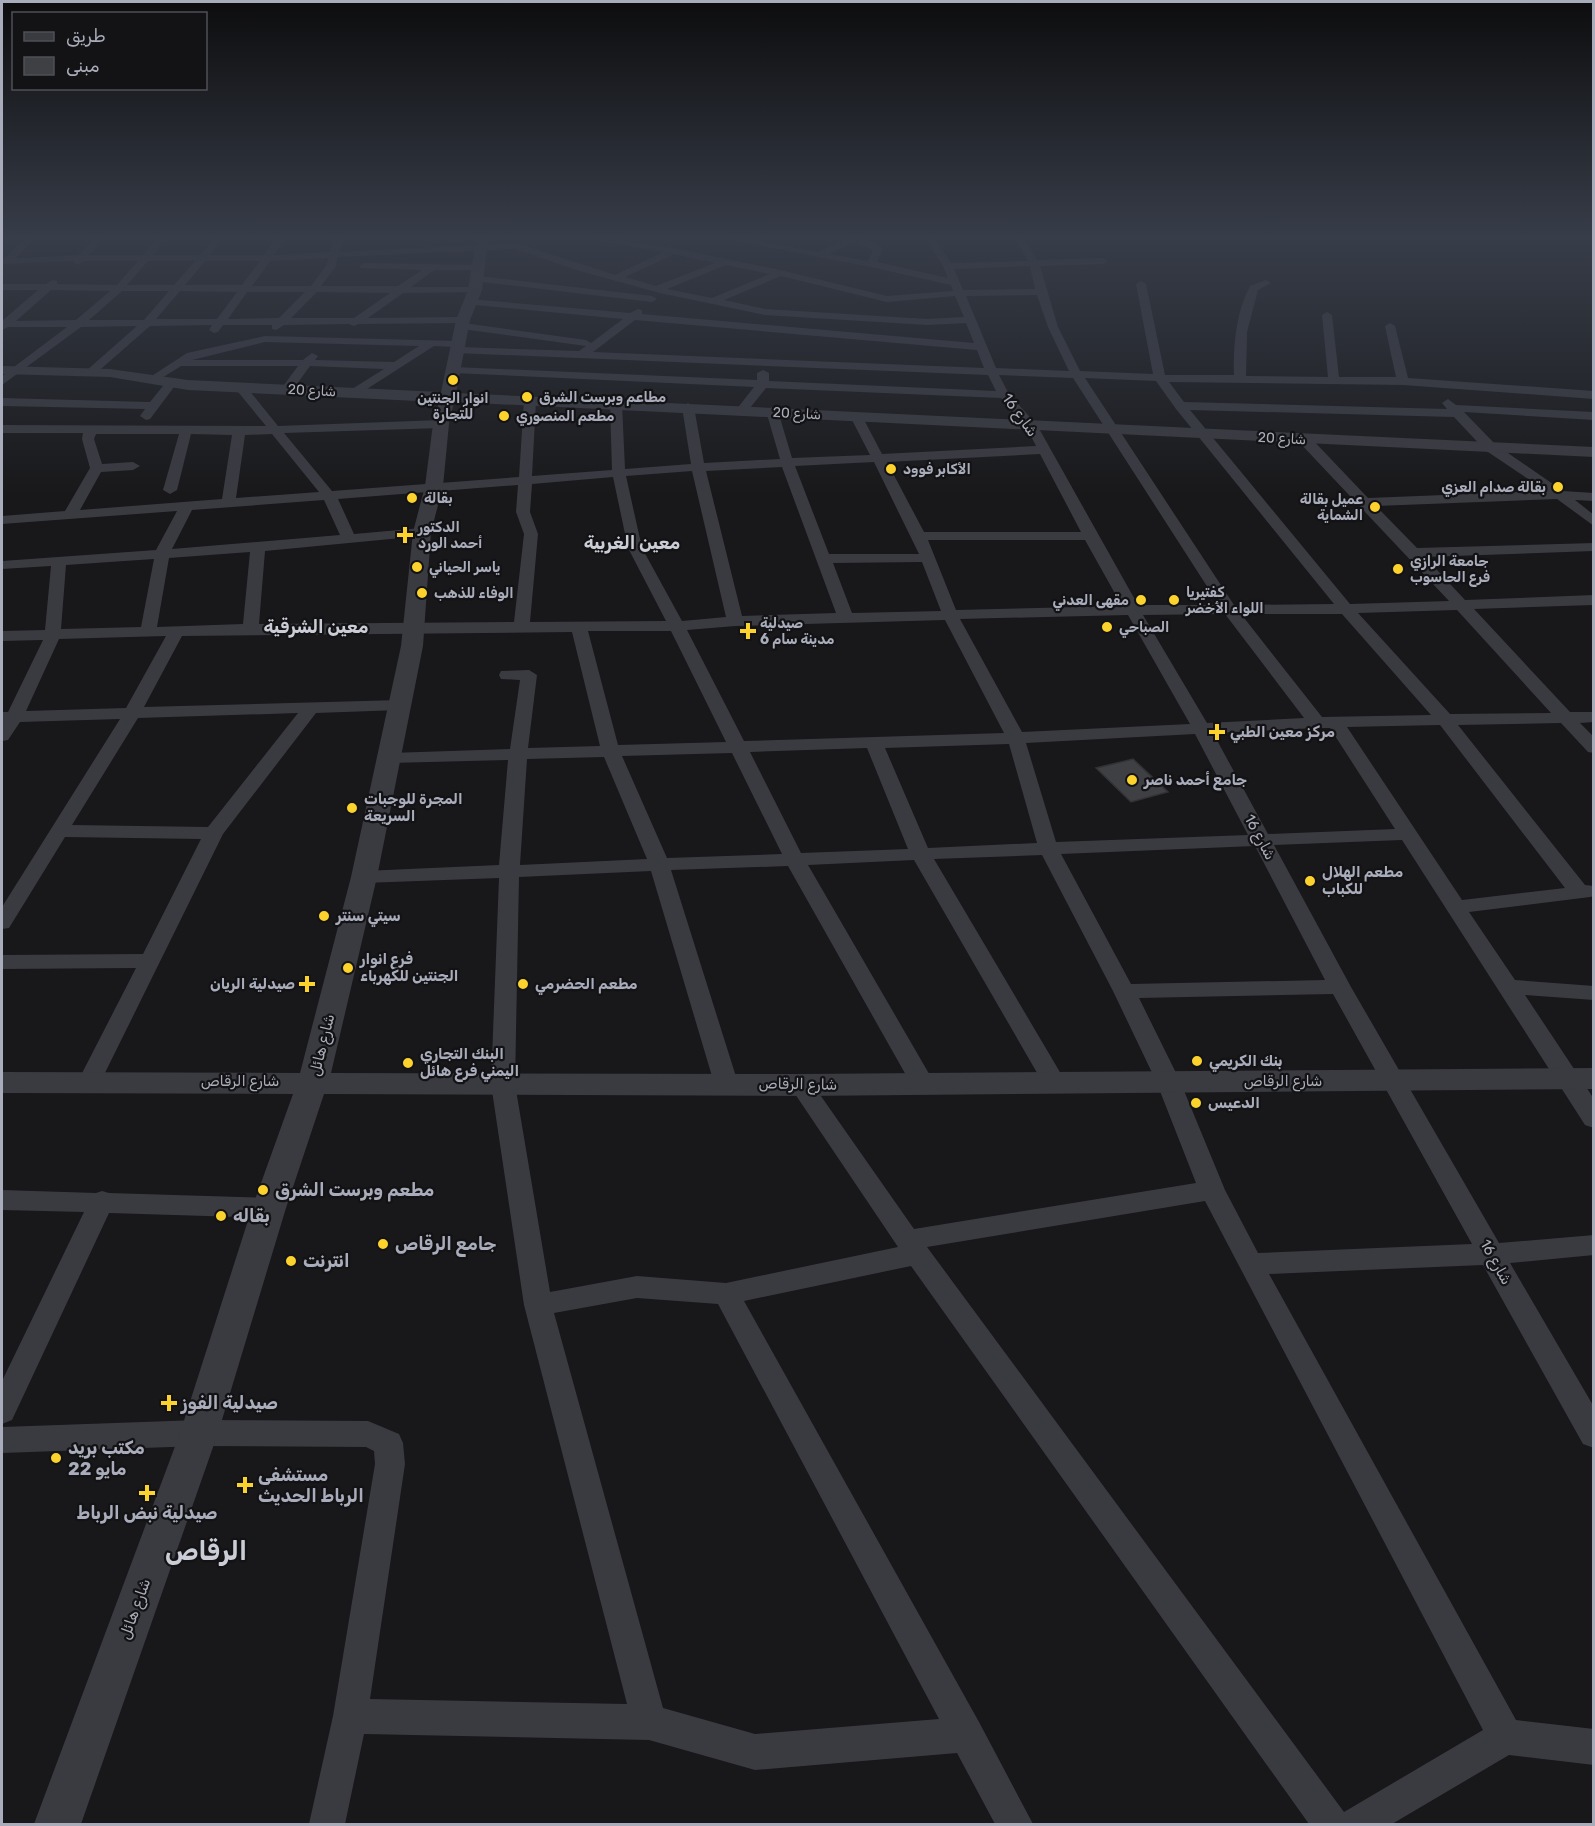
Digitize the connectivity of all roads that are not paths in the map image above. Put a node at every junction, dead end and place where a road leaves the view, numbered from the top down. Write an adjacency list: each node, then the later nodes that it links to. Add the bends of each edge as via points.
1 (23, 324): 16 (street)
2 (77, 324): 31 (street)
3 (145, 324): 34 (street)
4 (218, 324): 24 (street)
5 (278, 324): 18 (street)
6 (351, 324): 19 (street)
7 (462, 324): 22 (street, شارع هائل)
8 (470, 324): 21 (street)
9 (621, 324): 21 (street)
10 (700, 324): 23 (street)
11 (973, 324): 23 (street, شارع 16)
12 (1052, 324): 35 (street)
13 (1149, 324): 36 (street)
14 (1244, 324): 38 (street, via 1238,355)
15 (1328, 324): 39 (street)
16 (3, 325)
17 (1390, 326): 41 (street)
18 (265, 339): 19 (street); 24 (street)
19 (324, 339): 20 (street); 27 (street)
20 (430, 344): 22 (street); 29 (street)
21 (596, 344): 25 (street)
22 (457, 347): 25 (street); 32 (street, شارع هائل)
23 (983, 347): 33 (street, شارع 16)
24 (191, 355): 26 (street)
25 (582, 355): 28 (street, via 749,358)
26 (179, 363): 27 (street); 37 (street)
27 (306, 363): 29 (street); 46 (street)
28 (763, 363): 33 (street); 44 (street)
29 (397, 366): 47 (street)
30 (2, 370): 31 (street, شارع 20)
31 (17, 370): 34 (street, شارع 20); 40 (street)
32 (454, 370): 44 (street); 50 (street, شارع هائل)
33 (991, 370): 35 (street); 48 (street, شارع 16)
34 (91, 372): 37 (street, شارع 20)
35 (1076, 374): 36 (street); 67 (street)
36 (1160, 378): 38 (street); 55 (street)
37 (153, 379): 42 (street, شارع 20)
38 (1240, 379): 39 (street)
39 (1334, 380): 41 (street)
40 (2, 381)
41 (1402, 381): 43 (street)
42 (171, 383): 45 (street, شارع 20); 54 (street)
43 (1429, 383): 49 (street); 58 (street)
44 (763, 384): 48 (street); 57 (street)
45 (240, 387): 46 (street, شارع 20); 66 (street)
46 (287, 389): 47 (street, شارع 20)
47 (356, 392): 50 (street, شارع 20)
48 (1004, 394): 63 (street, شارع 16)
49 (1593, 395)
50 (449, 396): 51 (street, شارع 20); 62 (street, شارع هائل)
51 (531, 400): 53 (street, شارع 20); 82 (street)
52 (2, 402): 54 (street)
53 (616, 404): 56 (street, شارع 20); 81 (street)
54 (154, 406): 65 (street)
55 (1180, 406): 58 (street); 71 (street)
56 (688, 407): 57 (street, شارع 20); 79 (street)
57 (742, 410): 59 (street, شارع 20)
58 (1455, 410): 61 (street); 73 (street)
59 (772, 411): 60 (street, شارع 20); 77 (street)
60 (856, 416): 63 (street, شارع 20); 76 (street)
61 (1593, 416)
62 (441, 424): 66 (street); 83 (street, شارع هائل)
63 (1031, 425): 67 (street, شارع 20); 74 (street, شارع 16)
64 (91, 429): 65 (street); 68 (street); 80 (street, via 87,439)
65 (136, 429): 69 (street)
66 (274, 429): 70 (street); 86 (street)
67 (1113, 429): 71 (street, شارع 20); 110 (street)
68 (3, 430)
69 (186, 430): 70 (street); 84 (street)
70 (240, 431): 89 (street)
71 (1204, 434): 72 (street, شارع 20); 108 (street)
72 (1304, 439): 73 (street, شارع 20); 88 (street)
73 (1490, 447): 75 (street, شارع 20); 85 (street)
74 (1043, 450): 76 (street); 96 (street, شارع 16)
75 (1593, 452)
76 (876, 457): 77 (street); 95 (street)
77 (787, 462): 79 (street); 103 (street)
78 (133, 466): 80 (street)
79 (698, 467): 81 (street); 113 (street)
80 (97, 468): 91 (street)
81 (619, 473): 82 (street); 115 (street, via 635,548)
82 (525, 480): 83 (street); 117 (street, via 523,512 531,534)
83 (434, 486): 86 (street); 94 (street, شارع هائل)
84 (170, 490)
85 (1560, 495): 87 (street); 88 (street); 93 (street)
86 (330, 497): 89 (street); 97 (street)
87 (1593, 497)
88 (1362, 502): 101 (street)
89 (228, 504): 90 (street)
90 (186, 507): 91 (street); 100 (street)
91 (69, 516): 92 (street)
92 (2, 520)
93 (1593, 522)
94 (422, 532): 97 (street); 116 (street, شارع هائل)
95 (919, 536): 96 (street); 102 (street)
96 (1090, 536): 109 (street, شارع 16)
97 (349, 538): 98 (street)
98 (258, 547): 100 (street); 118 (street)
99 (1593, 547): 101 (street)
100 (162, 553): 104 (street); 120 (street)
101 (1413, 553): 107 (street)
102 (927, 558): 103 (street); 111 (street)
103 (823, 559): 112 (street)
104 (58, 561): 105 (street); 121 (street)
105 (2, 565)
106 (1593, 600): 107 (street)
107 (1461, 605): 108 (street); 129 (street)
108 (1346, 609): 110 (street); 130 (street)
109 (1132, 610): 110 (street); 111 (street); 132 (street, شارع 16)
110 (1230, 610): 131 (street)
111 (951, 617): 112 (street); 134 (street)
112 (846, 619): 113 (street)
113 (735, 621): 115 (street)
114 (579, 626): 115 (street); 117 (street); 138 (street)
115 (677, 626): 136 (street)
116 (414, 627): 117 (street); 118 (street); 124 (street, شارع هائل)
117 (521, 628)
118 (251, 629): 119 (street)
119 (177, 630): 120 (street); 126 (street)
120 (148, 631): 121 (street)
121 (53, 635): 122 (street); 127 (street)
122 (2, 636)
123 (507, 675): 139 (street, via 529,675)
124 (400, 705): 125 (street); 140 (street, شارع هائل)
125 (311, 708): 126 (street); 142 (street)
126 (133, 712): 127 (street); 141 (street)
127 (8, 717): 133 (street)
128 (1593, 717): 129 (street)
129 (1566, 718): 130 (street); 137 (street)
130 (1445, 720): 131 (street); 151 (street)
131 (1326, 722): 132 (street); 143 (street)
132 (1202, 728): 134 (street); 144 (street, شارع 16)
133 (2, 736)
134 (1016, 738): 135 (street); 145 (street)
135 (873, 741): 136 (street); 146 (street)
136 (738, 746): 138 (street); 147 (street)
137 (1593, 748)
138 (611, 752): 139 (street); 148 (street)
139 (518, 755): 140 (street); 149 (street)
140 (390, 758): 150 (street, شارع هائل)
141 (59, 831): 142 (street); 153 (street)
142 (214, 834): 154 (street)
143 (1406, 834): 144 (street); 152 (street)
144 (1262, 839): 145 (street); 156 (street, شارع 16)
145 (1048, 848): 146 (street); 158 (street)
146 (920, 853): 147 (street); 169 (street)
147 (795, 860): 148 (street); 168 (street)
148 (660, 866): 149 (street); 166 (street)
149 (509, 870): 150 (street); 167 (street)
150 (364, 877): 164 (street, شارع هائل)
151 (1586, 891): 152 (street)
152 (1456, 907): 157 (street)
153 (2, 923)
154 (151, 961): 155 (street); 161 (street)
155 (2, 962)
156 (1340, 987): 158 (street); 162 (street, شارع 16)
157 (1506, 987): 159 (street); 160 (street)
158 (1124, 992): 165 (street)
159 (1593, 993)
160 (1580, 1078): 162 (street, شارع الرقاص); 171 (street)
161 (90, 1081): 163 (street, شارع الرقاص); 164 (street, شارع الرقاص)
162 (1393, 1081): 165 (street, شارع الرقاص); 178 (street, شارع 16)
163 (2, 1082)
164 (313, 1082): 167 (street, شارع الرقاص); 175 (street, شارع هائل)
165 (1168, 1082): 169 (street, شارع الرقاص); 172 (street)
166 (726, 1083): 167 (street, شارع الرقاص); 170 (street, شارع الرقاص)
167 (503, 1084): 181 (street)
168 (923, 1084): 169 (street, شارع الرقاص); 170 (street, شارع الرقاص)
169 (1055, 1084)
170 (801, 1085): 177 (street)
171 (1593, 1119)
172 (1212, 1190): 177 (street); 179 (street)
173 (2, 1200): 174 (street)
174 (102, 1201): 175 (street); 182 (street)
175 (269, 1208): 183 (street, شارع هائل)
176 (1593, 1245): 178 (street)
177 (912, 1247): 180 (street); 194 (street)
178 (1492, 1254): 179 (street); 184 (street, شارع 16)
179 (1250, 1264): 189 (street)
180 (726, 1294): 181 (street, via 637,1287); 188 (street)
181 (538, 1305): 187 (street)
182 (2, 1411)
183 (199, 1433): 185 (street); 186 (street, via 368,1434 388,1443 390,1464); 191 (street, شارع هائل)
184 (1593, 1435)
185 (2, 1440)
186 (350, 1716): 187 (street); 192 (street)
187 (650, 1722): 188 (street, via 755,1752)
188 (967, 1734): 193 (street)
189 (1506, 1737): 190 (street); 195 (street)
190 (1593, 1747)
191 (57, 1824)
192 (327, 1824)
193 (1015, 1824)
194 (1331, 1824)
195 (1358, 1824)

